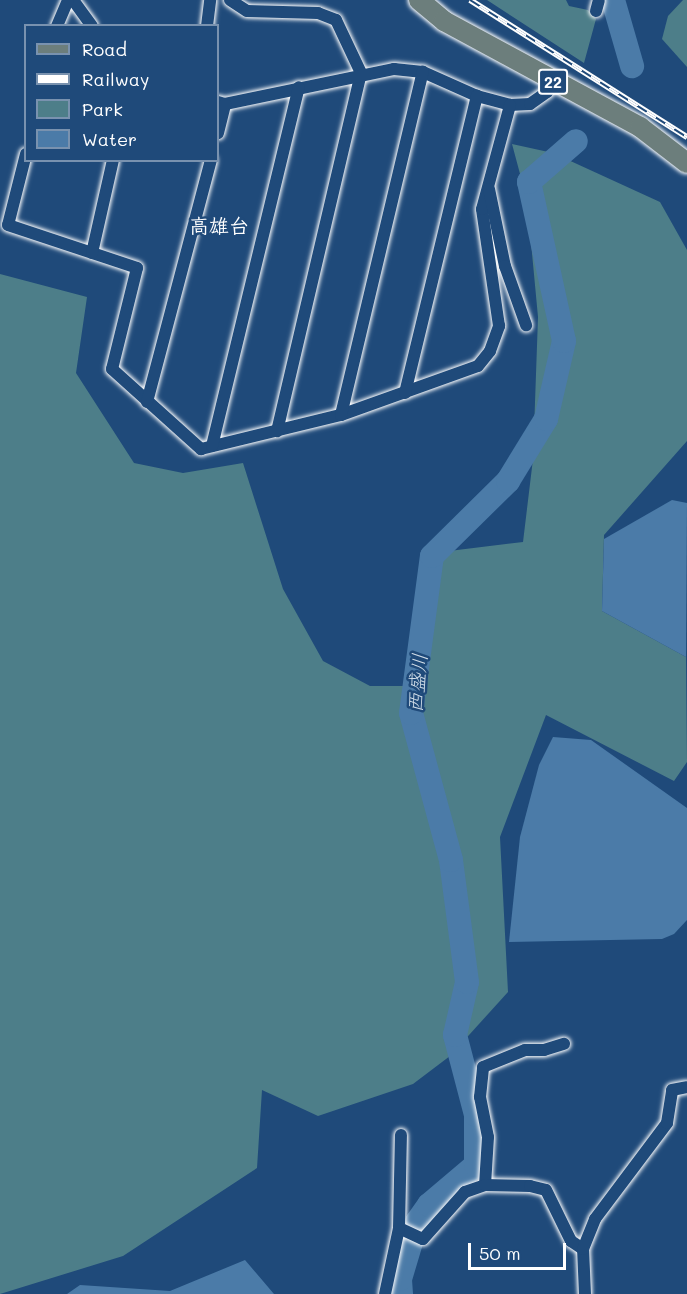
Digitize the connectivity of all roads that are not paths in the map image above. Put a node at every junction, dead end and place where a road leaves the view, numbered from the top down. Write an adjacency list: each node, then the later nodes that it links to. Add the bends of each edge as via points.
1 (68, 0): 6 (street)
2 (73, 0): 7 (street)
3 (210, 0): 8 (street)
4 (230, 0): 10 (street, via 254,12 318,13 336,20)
5 (419, 0): 11 (main road, 22, via 444,21)
6 (58, 24)
7 (91, 24)
8 (207, 24)
9 (423, 72): 10 (street, via 394,69); 13 (street); 26 (street)
10 (361, 74): 12 (street); 27 (street)
11 (552, 81): 15 (street, via 547,92 530,104); 20 (main road, 22, via 640,128)
12 (298, 87): 14 (street); 28 (street)
13 (477, 96): 15 (street); 24 (street)
14 (221, 103): 16 (street)
15 (510, 105): 21 (street)
16 (219, 124)
17 (24, 162): 22 (street, via 8,225)
18 (113, 162): 22 (street)
19 (210, 162): 25 (street)
20 (687, 163)
21 (489, 188): 23 (street, via 505,266); 24 (street, via 482,209 499,326 490,351 478,366)
22 (92, 253): 25 (street, via 136,268 112,369)
23 (526, 325)
24 (405, 393): 26 (street)
25 (147, 402): 28 (street, via 201,449)
26 (341, 415): 27 (street)
27 (277, 431): 28 (street)
28 (212, 446)
29 (564, 1044): 32 (street, via 525,1050 483,1067 480,1097 488,1137)
30 (687, 1087): 34 (street, via 672,1090 667,1123 595,1219)
31 (401, 1135): 33 (street)
32 (485, 1185): 33 (street, via 465,1192 423,1239); 34 (street, via 546,1190 571,1241)
33 (399, 1228): 35 (street)
34 (583, 1249): 36 (street)
35 (385, 1294)
36 (585, 1294)

